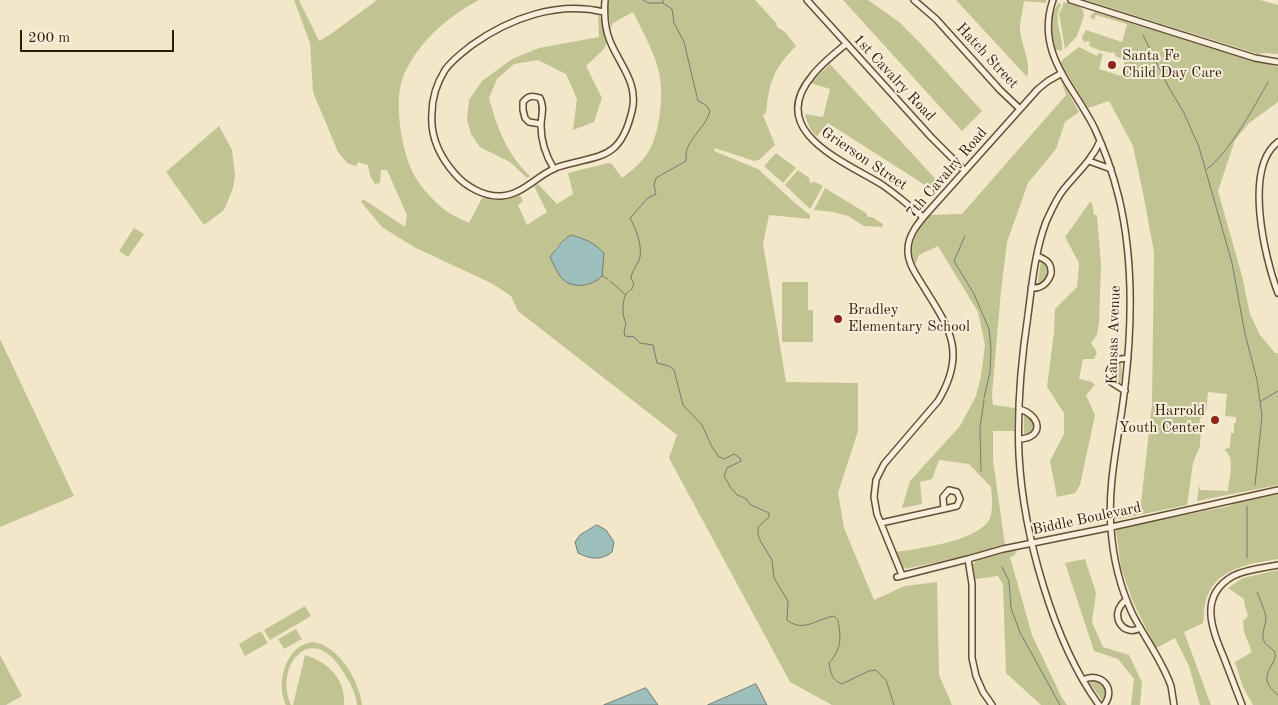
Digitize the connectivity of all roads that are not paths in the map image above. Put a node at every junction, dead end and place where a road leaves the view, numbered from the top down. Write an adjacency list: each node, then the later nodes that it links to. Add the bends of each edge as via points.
1 (605, 0): 6 (street)
2 (807, 0): 7 (street, 1st Cavalry Road)
3 (914, 0): 10 (street, Hatch Street, via 936,19)
4 (1053, 0): 9 (street, Kansas Avenue, via 1048,12 1047,32 1051,52)
5 (1071, 0): 8 (street, via 1255,58)
6 (604, 12): 15 (street, via 609,40 632,84 633,108 629,123 616,145 603,156); 15 (street, via 559,9 528,16 498,28 446,68 435,92 431,123 438,149 447,165 469,186 491,196 504,196 513,194)
7 (846, 44): 17 (street, 1st Cavalry Road); 18 (street, Grierson Street, via 812,75 803,90 798,106 803,128 811,140 828,154 882,185)
8 (1278, 62)
9 (1062, 73): 10 (street, 7th Cavalry Road, via 1048,81); 12 (street, Kansas Avenue)
10 (1020, 109): 17 (street, 7th Cavalry Road)
11 (541, 124): 11 (street, via 525,118 523,102 526,98 540,98 543,105); 15 (street, via 542,142)
12 (1100, 140): 14 (street); 16 (street, Kansas Avenue)
13 (1278, 142): 21 (street, via 1265,159 1260,191 1263,239)
14 (1089, 161): 16 (street); 19 (street, via 1056,202 1045,225)
15 (554, 169)
16 (1110, 169): 22 (street, Kansas Avenue, via 1126,245 1130,292)
17 (965, 172): 18 (street, 7th Cavalry Road)
18 (923, 217): 28 (street, 7th Cavalry Road, via 913,232 908,257 950,332 952,367 938,401 884,464 876,480 874,497)
19 (1037, 256): 20 (street); 20 (street, via 1050,264 1052,274 1045,284)
20 (1031, 288): 24 (street)
21 (1278, 293)
22 (1128, 359): 23 (street, Kansas Avenue); 23 (street, via 1114,362 1109,372 1111,382)
23 (1125, 391): 29 (street, Kansas Avenue, via 1112,485)
24 (1020, 409): 25 (street); 25 (street, via 1032,414 1037,425 1032,436)
25 (1019, 439): 30 (street, via 1022,481)
26 (1278, 490): 29 (street, Biddle Boulevard)
27 (944, 508): 28 (street)
28 (881, 523): 33 (street, 7th Cavalry Road)
29 (1111, 527): 30 (street, Biddle Boulevard); 34 (street, Kansas Avenue)
30 (1033, 544): 31 (street, Biddle Boulevard, via 1003,548); 36 (street, via 1056,622)
31 (968, 559): 33 (street, Biddle Boulevard); 37 (street, via 972,584 972,658 976,676)
32 (1278, 565): 41 (street, via 1233,576 1217,590 1211,608 1212,628)
33 (900, 576)
34 (1126, 600): 35 (street, Kansas Avenue); 35 (street, via 1117,610 1120,624 1131,630)
35 (1140, 628): 40 (street, Kansas Avenue, via 1171,687)
36 (1083, 680): 38 (street); 39 (street, via 1088,677 1102,679 1109,690)
37 (992, 705)
38 (1099, 705)
39 (1104, 705)
40 (1174, 705)
41 (1242, 705)

